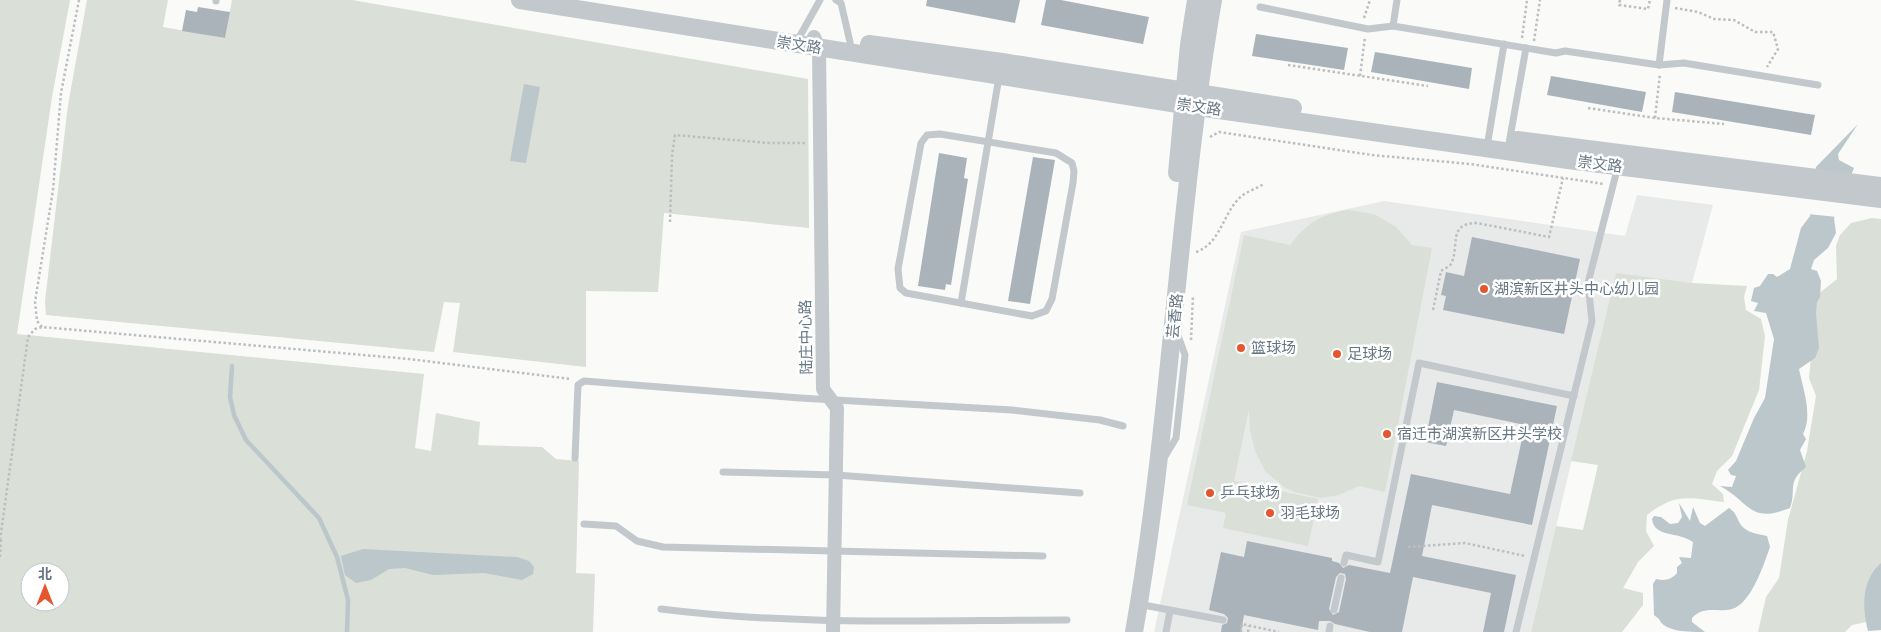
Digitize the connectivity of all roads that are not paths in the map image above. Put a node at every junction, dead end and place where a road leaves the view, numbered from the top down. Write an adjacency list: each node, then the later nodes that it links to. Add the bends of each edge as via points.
1 (520, 0): 11 (street, 崇文路)
2 (590, 0): 11 (street, 崇文路)
3 (820, 0): 11 (lane)
4 (836, 0): 13 (lane, via 841,4)
5 (1196, 0): 18 (street, 芸香路, via 1189,45)
6 (1213, 0): 18 (street, 芸香路)
7 (1397, 0): 10 (lane)
8 (1667, 3): 15 (lane)
9 (1260, 7): 10 (lane, via 1364,28)
10 (1393, 26): 12 (lane)
11 (807, 41): 13 (street, 崇文路); 27 (street, 陆庄中心路, via 820,143 822,389)
12 (1504, 44): 14 (lane); 20 (lane)
13 (850, 48): 16 (street, 崇文路)
14 (1526, 48): 15 (lane); 21 (lane)
15 (1660, 65): 17 (lane, via 1684,64)
16 (1001, 69): 18 (street, 崇文路); 19 (lane)
17 (1818, 85)
18 (1191, 98): 20 (street, 崇文路, via 1399,125); 38 (street, 芸香路, via 1174,326 1159,467); 38 (street, 芸香路, via 1176,184 1178,204 1157,429)
19 (988, 142): 25 (lane); 25 (lane, via 940,134 923,138 898,269 900,288 906,293); 25 (lane, via 1064,156 1072,163 1073,183 1052,299 1046,311 1032,316)
20 (1488, 142): 21 (street, 崇文路)
21 (1509, 145): 22 (street, 崇文路, via 1568,160); 23 (street, 崇文路)
22 (1618, 166): 24 (street, 崇文路); 26 (lane, via 1588,283 1592,321)
23 (1881, 186)
24 (1881, 199)
25 (961, 303)
26 (1574, 396): 36 (lane, via 1419,363 1378,562 1346,555); 48 (lane)
27 (830, 398): 28 (lane, via 1012,410 1100,420); 29 (lane, via 584,380 578,385); 31 (street, 陆庄中心路, via 837,408)
28 (1123, 426)
29 (575, 458)
30 (723, 472): 31 (lane)
31 (836, 475): 32 (lane); 34 (street, 陆庄中心路)
32 (1080, 493)
33 (584, 524): 34 (lane, via 616,526 637,541 662,547)
34 (835, 552): 35 (lane); 44 (street, 陆庄中心路)
35 (1043, 556)
36 (1344, 563)
37 (1341, 578): 40 (lane)
38 (1136, 604): 41 (lane); 45 (street, 芸香路); 46 (street, 芸香路)
39 (661, 609): 44 (lane)
40 (1334, 610)
41 (1170, 611): 43 (lane); 47 (lane)
42 (1067, 620): 44 (lane)
43 (1223, 620)
44 (833, 626)
45 (1127, 632)
46 (1134, 632)
47 (1166, 632)
48 (1516, 632)

